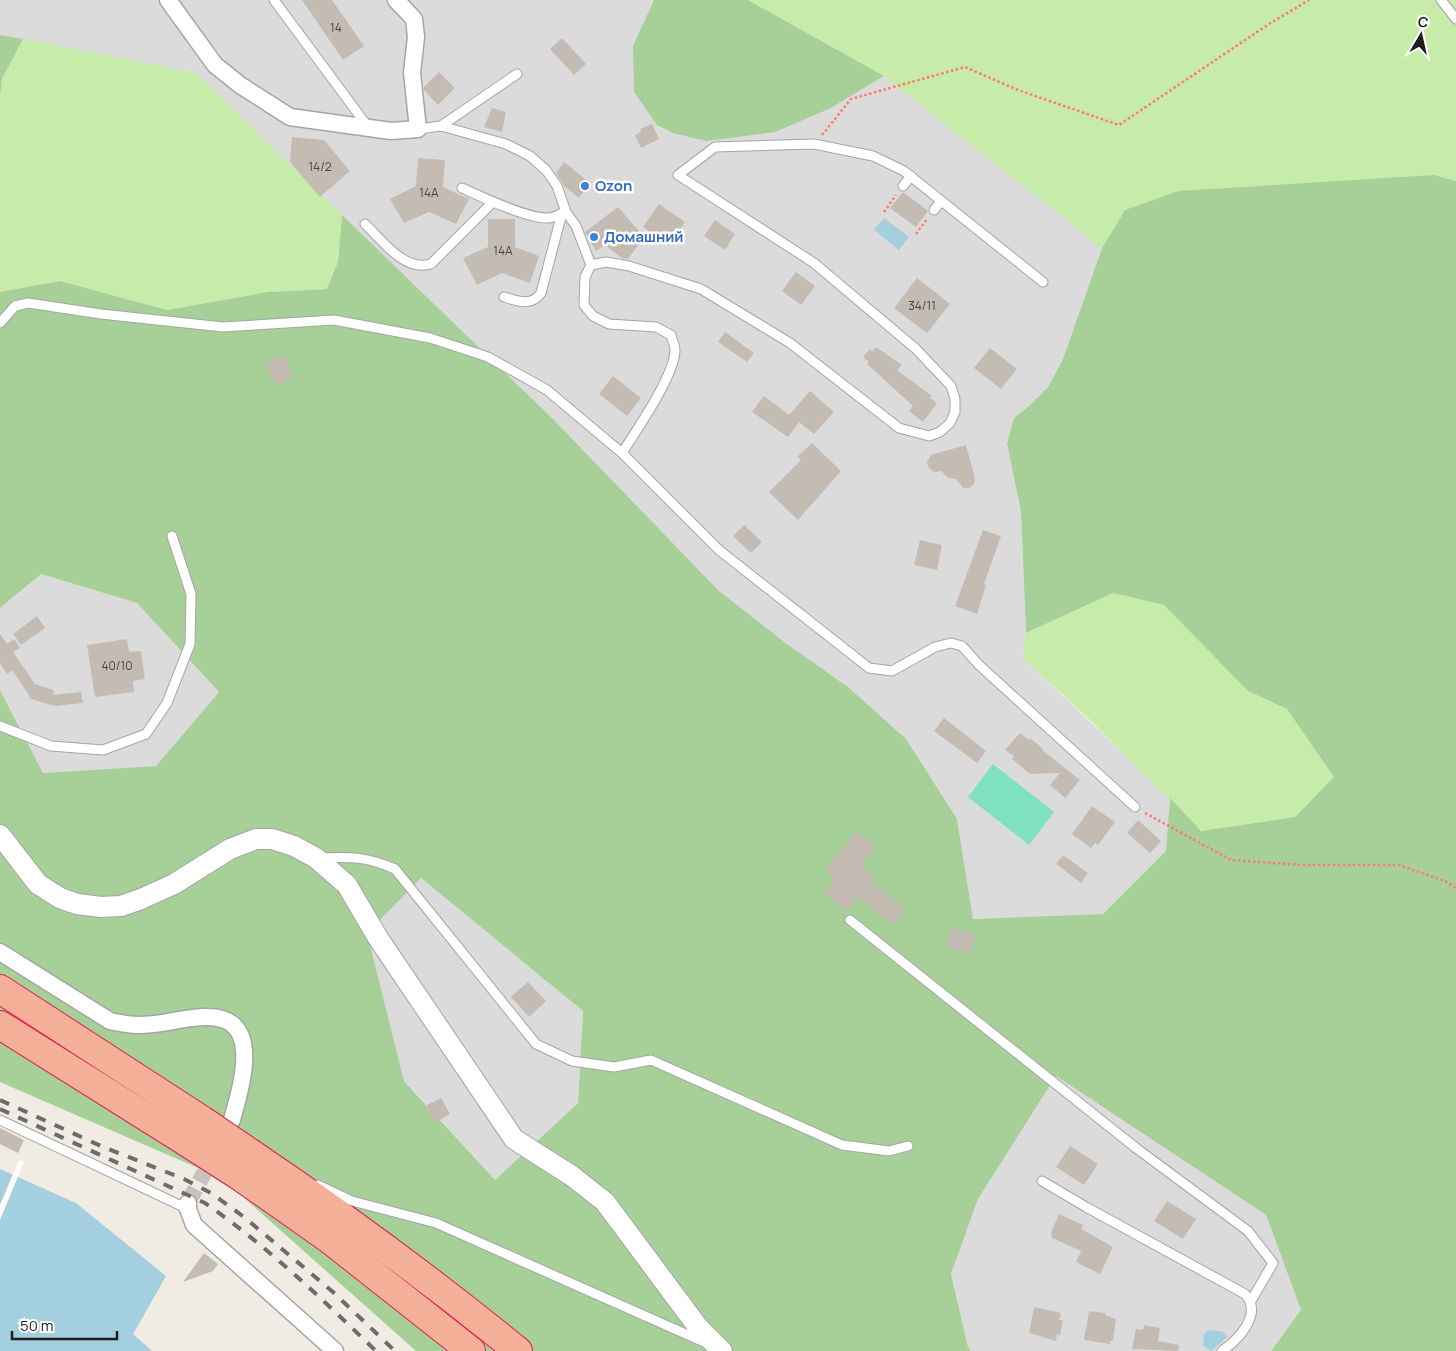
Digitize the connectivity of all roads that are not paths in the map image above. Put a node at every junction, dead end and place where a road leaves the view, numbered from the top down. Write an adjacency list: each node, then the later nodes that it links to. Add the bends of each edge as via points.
1 (168, 0): 8 (street, via 215,66 278,110 290,117)
2 (274, 0): 8 (lane)
3 (396, 0): 9 (street, via 414,19 416,37 412,73)
4 (1441, 0): 5 (lane)
5 (1456, 19)
6 (517, 74): 7 (lane)
7 (440, 126): 9 (lane); 16 (lane, via 506,144 530,156 558,186)
8 (368, 127): 9 (street, via 391,131)
9 (418, 129)
10 (911, 176): 11 (lane); 13 (lane); 18 (lane, via 873,156 814,144 715,146 678,175 814,263 916,348 953,392 954,412 950,423 929,436 899,428 790,343 702,289 629,266 606,262)
11 (903, 186)
12 (462, 188): 14 (lane)
13 (941, 201): 15 (lane); 19 (lane)
14 (493, 202): 16 (lane, via 541,218); 17 (lane, via 431,264 424,266 399,257)
15 (934, 210)
16 (564, 212): 18 (lane, via 576,226); 20 (lane, via 541,294 528,303)
17 (365, 224)
18 (591, 265): 22 (lane, via 586,277 584,304 593,316 608,324 656,327 671,335 675,350 655,400)
19 (1043, 282)
20 (504, 297)
21 (0, 323): 22 (lane, via 15,306 28,302 101,314 223,327 334,320 430,338 488,358 547,390)
22 (622, 453): 25 (lane, via 718,550 869,668 892,671 935,647 951,643 962,646)
23 (172, 536): 24 (lane, via 191,594 190,644 167,703 146,734 103,750 51,746)
24 (0, 726)
25 (1134, 807)
26 (0, 835): 27 (street, via 38,884 68,901 101,907 121,906 141,899 174,884 230,849 256,839 272,839)
27 (316, 858): 34 (lane, via 358,856 395,869 536,1044 572,1061 614,1067 650,1060 842,1145 890,1152); 39 (street, via 347,885 378,938 514,1139 572,1176 605,1202 698,1327)
28 (850, 920): 38 (lane, via 1136,1148 1248,1231 1273,1263)
29 (0, 952): 33 (street, via 110,1021 129,1026 149,1026 206,1017 222,1020 238,1029 244,1040 244,1059)
30 (0, 989): 35 (highway, bridge, via 202,1120)
31 (0, 1025): 35 (highway, bridge, via 188,1143)
32 (0, 1120): 37 (lane)
33 (232, 1120)
34 (908, 1146)
35 (245, 1164): 39 (lane, via 352,1201 436,1224); 41 (highway, via 329,1239); 42 (highway, via 345,1216 435,1283)
36 (1042, 1181): 38 (lane)
37 (188, 1206): 40 (street, via 194,1225)
38 (1251, 1300): 43 (lane, via 1252,1309 1245,1327)
39 (720, 1350)
40 (335, 1351)
41 (471, 1351)
42 (518, 1351)
43 (1222, 1351)

